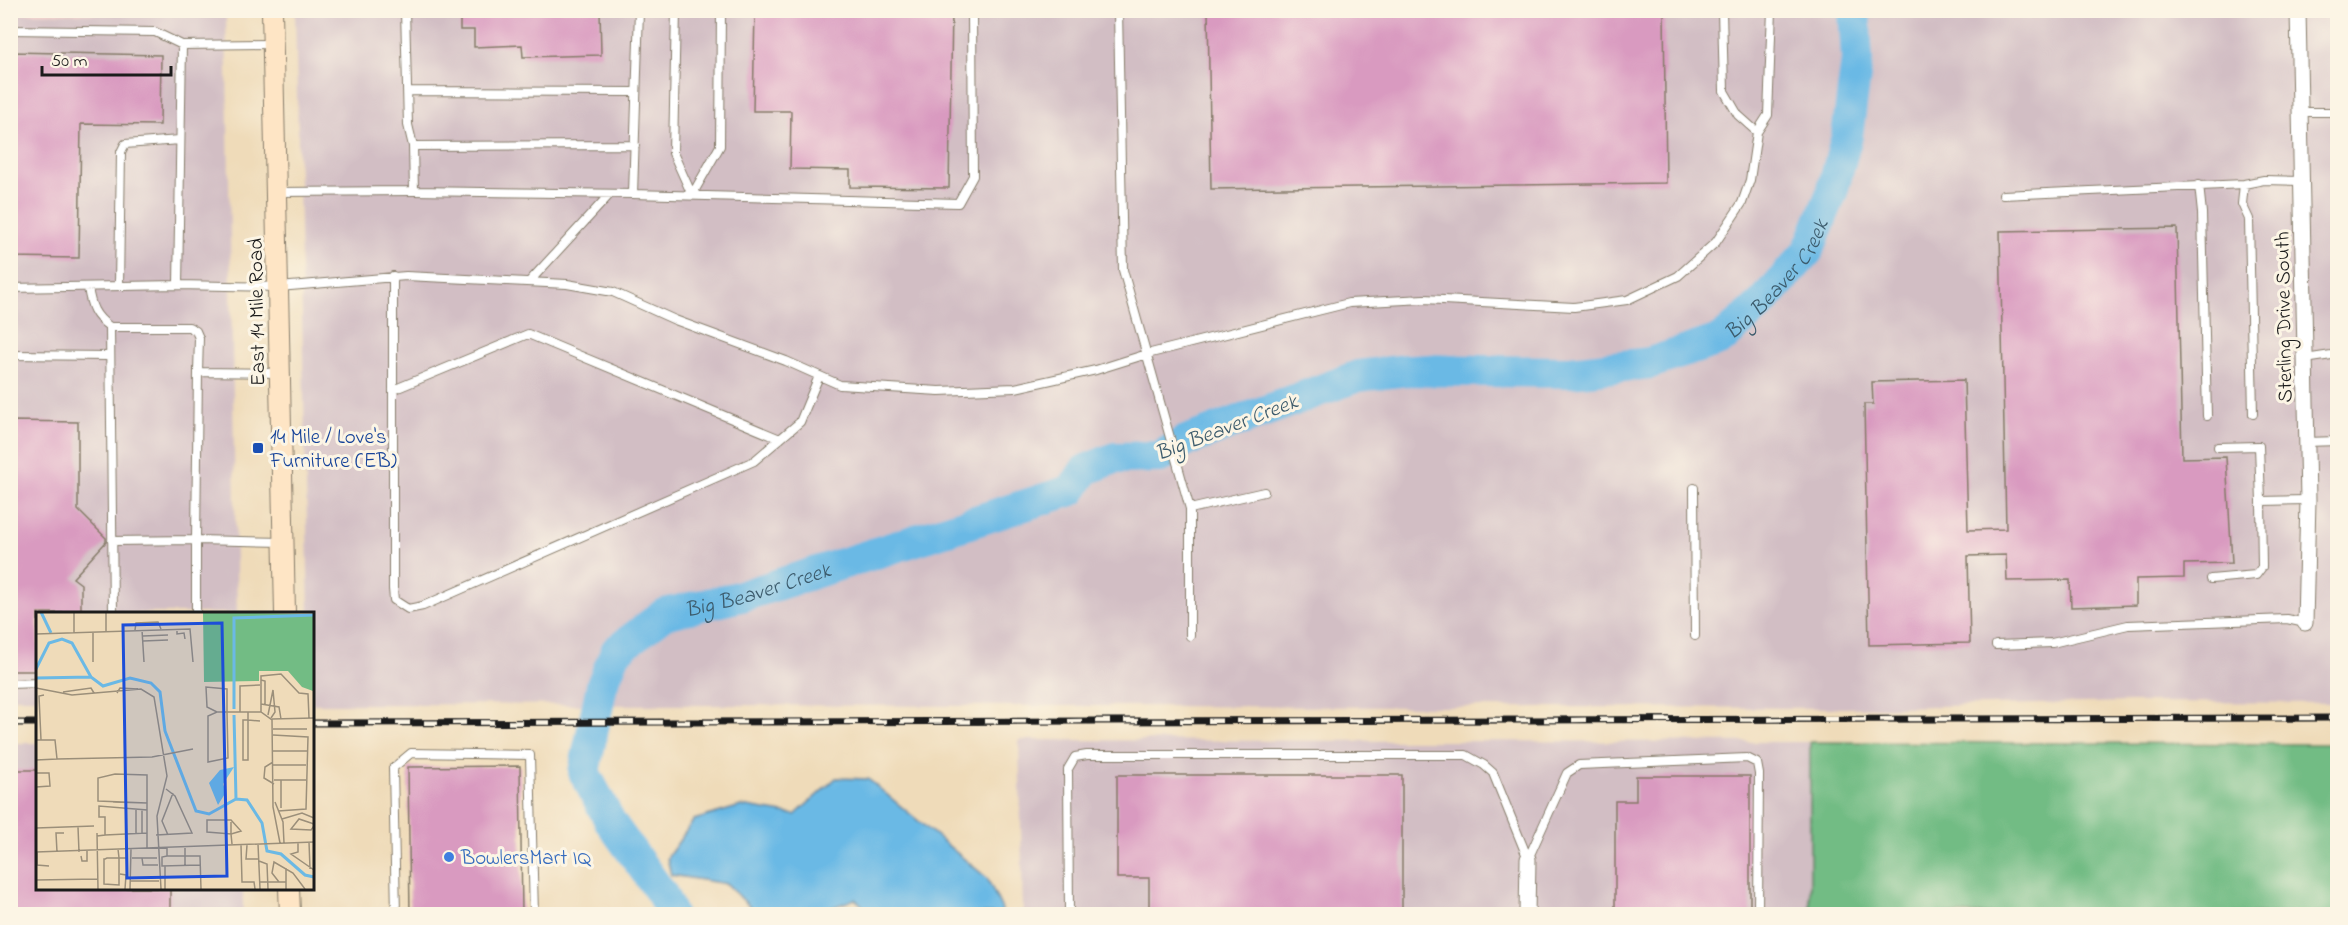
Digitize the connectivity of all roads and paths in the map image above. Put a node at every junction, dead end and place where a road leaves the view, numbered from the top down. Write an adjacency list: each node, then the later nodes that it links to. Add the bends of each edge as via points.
1 (272, 10): 12 (main road, East 14 Mile Road)
2 (405, 10): 14 (lane)
3 (639, 10): 15 (lane)
4 (676, 10): 29 (lane, via 673,153)
5 (721, 10): 29 (lane, via 720,146)
6 (972, 10): 29 (lane, via 973,176 958,202)
7 (1118, 10): 39 (lane, via 1121,248 1128,294)
8 (1722, 10): 18 (lane, via 1724,91 1738,115)
9 (1772, 10): 18 (lane, via 1768,115)
10 (2298, 10): 16 (street, Sterling Drive South)
11 (10, 30): 13 (lane, via 155,32)
12 (273, 44): 13 (lane); 26 (main road, East 14 Mile Road)
13 (182, 45): 19 (lane)
14 (408, 91): 15 (lane); 21 (lane, via 408,125)
15 (636, 92): 20 (lane)
16 (2300, 112): 17 (lane); 22 (street, Sterling Drive South)
17 (2337, 112)
18 (1757, 132): 39 (lane, via 1744,195 1716,242 1678,276 1627,300 1574,307 1371,300 1320,309)
19 (180, 140): 33 (lane); 34 (lane, via 124,144)
20 (635, 145): 21 (lane); 28 (lane)
21 (413, 146): 25 (lane)
22 (2301, 181): 23 (lane); 43 (street, Sterling Drive South)
23 (2244, 184): 24 (lane); 48 (lane, via 2242,204 2250,219)
24 (2199, 185): 30 (lane); 49 (lane)
25 (414, 190): 26 (lane); 27 (lane)
26 (277, 192): 35 (main road, East 14 Mile Road)
27 (610, 194): 28 (lane); 32 (lane)
28 (633, 194): 29 (lane)
29 (692, 195)
30 (2003, 195)
31 (393, 276): 32 (lane); 35 (lane); 47 (lane)
32 (529, 282): 46 (lane, via 614,292)
33 (178, 285): 34 (lane); 35 (lane)
34 (119, 286): 37 (lane)
35 (279, 287): 45 (main road, East 14 Mile Road)
36 (10, 288): 37 (lane)
37 (88, 288): 38 (lane, via 97,318)
38 (110, 327): 42 (lane); 44 (lane, via 189,327 199,338)
39 (1147, 354): 46 (lane, via 1015,388 939,391 840,385); 58 (lane)
40 (2337, 354): 43 (lane)
41 (10, 355): 42 (lane)
42 (110, 356): 60 (lane)
43 (2305, 359): 52 (street, Sterling Drive South)
44 (198, 372): 45 (lane); 59 (lane)
45 (282, 373): 61 (main road, East 14 Mile Road)
46 (819, 376): 50 (lane, via 800,422)
47 (393, 390): 50 (lane, via 528,334); 50 (lane, via 393,589 394,600 408,609 423,606 754,461)
48 (2253, 414)
49 (2207, 416)
50 (780, 439)
51 (2337, 441): 52 (lane)
52 (2306, 442): 56 (street, Sterling Drive South)
53 (2218, 447): 57 (lane, via 2259,446)
54 (1694, 488): 68 (lane)
55 (1264, 492): 58 (lane)
56 (2308, 500): 57 (lane); 66 (street, Sterling Drive South)
57 (2261, 501): 62 (lane, via 2262,567 2256,574)
58 (1190, 509): 67 (lane)
59 (196, 540): 60 (lane); 61 (lane); 64 (lane)
60 (112, 541): 63 (lane)
61 (284, 542): 65 (main road, East 14 Mile Road)
62 (2211, 579)
63 (113, 612)
64 (196, 612)
65 (285, 612)
66 (2305, 623): 69 (lane, via 2287,619 2128,625 2052,643)
67 (1190, 636)
68 (1695, 636)
69 (1996, 645)
70 (36, 683): 71 (lane)
71 (10, 684)
72 (1528, 859): 77 (lane, via 1492,773 1466,755 1087,755 1075,757 1068,769); 78 (street); 79 (lane, via 1568,773 1579,765 1747,758 1757,763 1759,774)
73 (289, 889): 74 (main road)
74 (290, 915)
75 (396, 915): 76 (lane, via 393,768 411,753 530,755)
76 (534, 915)
77 (1069, 915)
78 (1527, 915)
79 (1758, 915)

